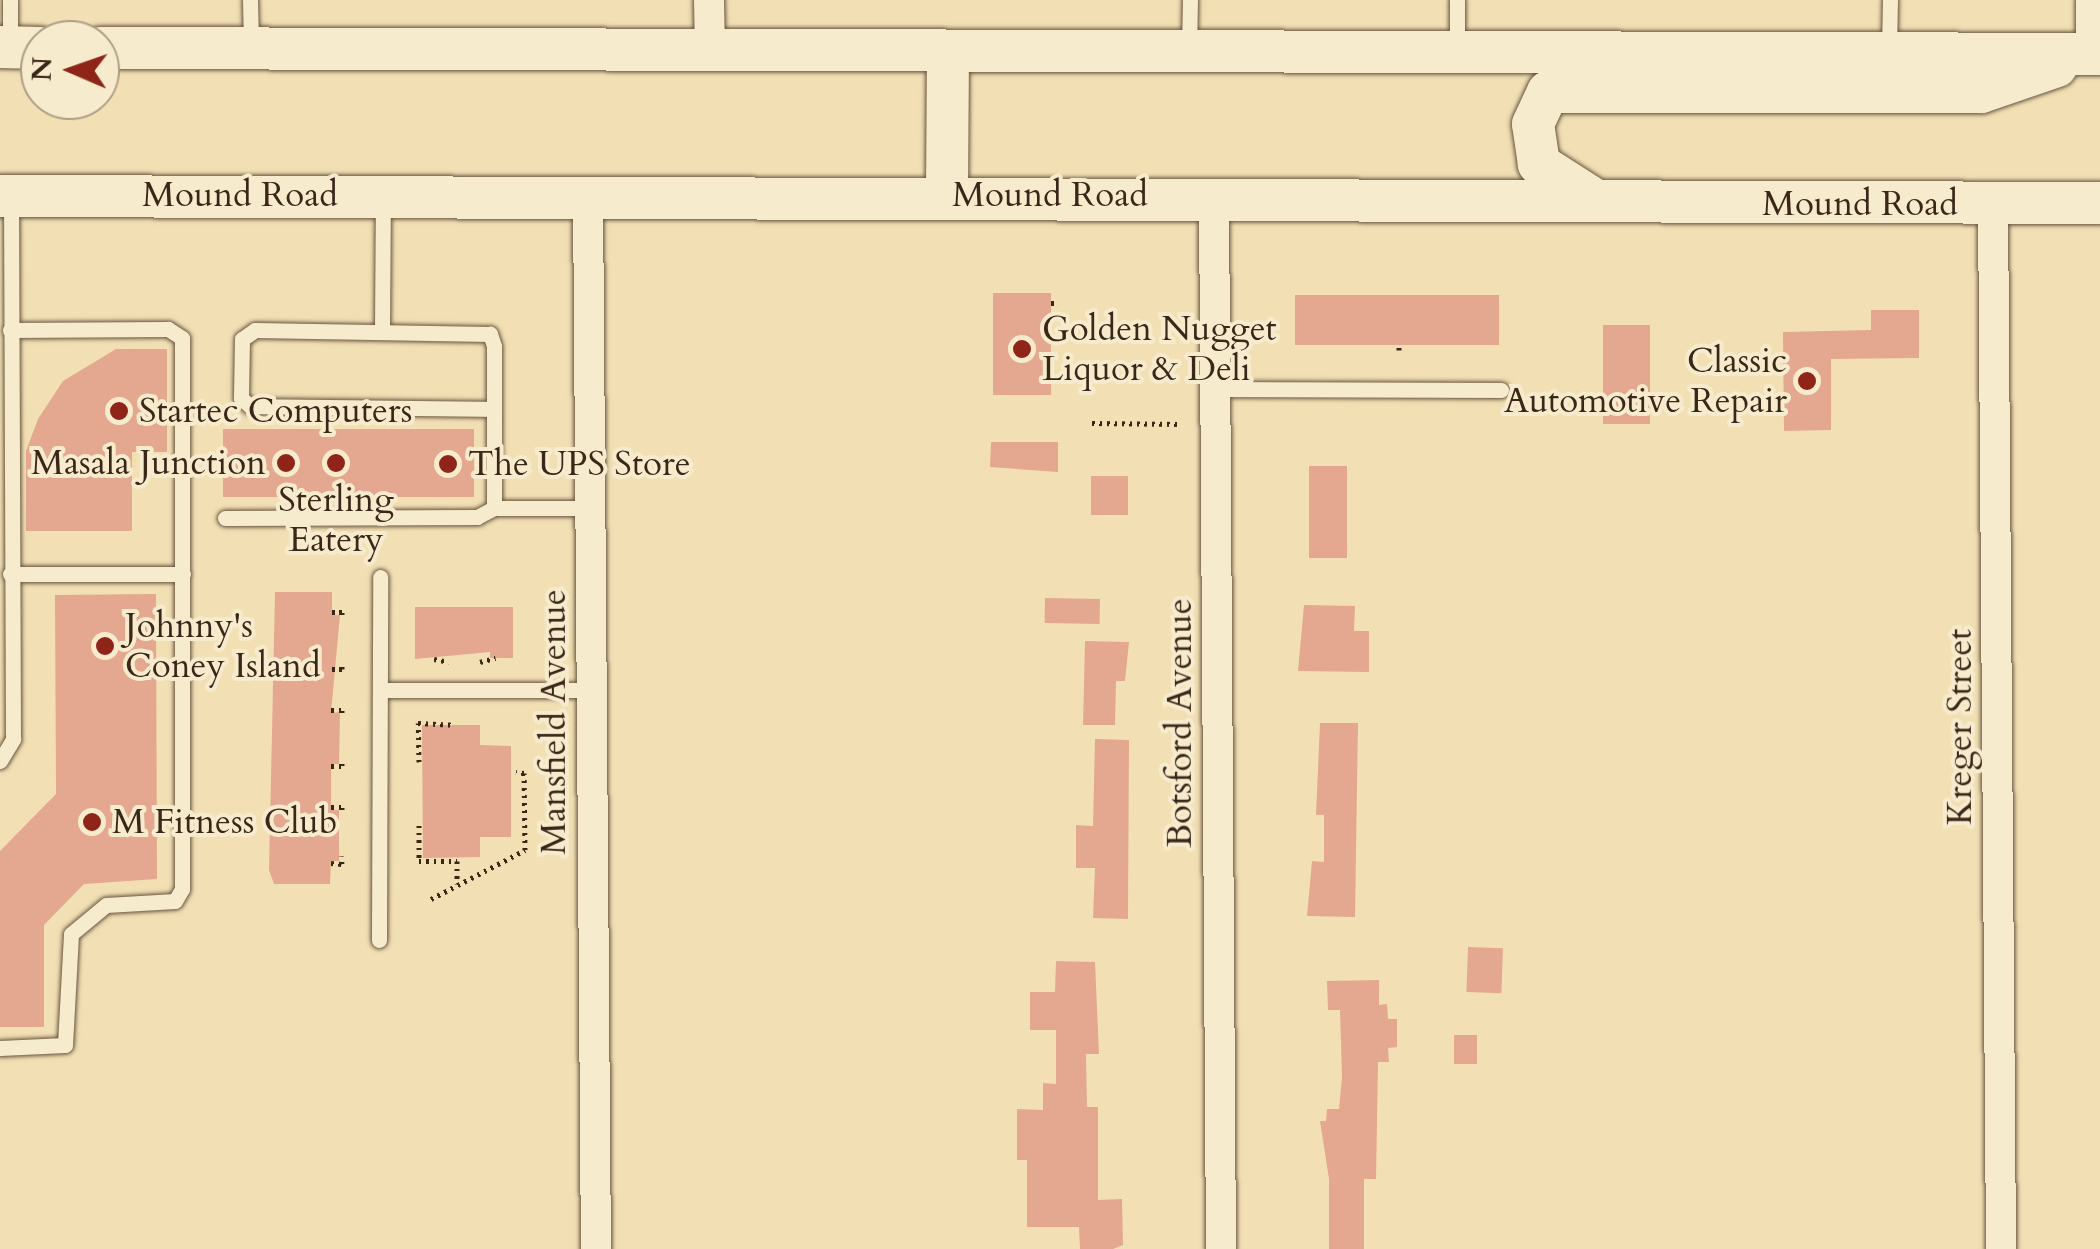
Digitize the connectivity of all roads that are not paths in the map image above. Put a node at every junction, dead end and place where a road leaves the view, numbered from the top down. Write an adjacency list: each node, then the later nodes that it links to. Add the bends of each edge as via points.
1 (10, 0): 8 (lane)
2 (250, 0): 10 (lane)
3 (709, 0): 11 (street)
4 (1190, 0): 14 (lane)
5 (1458, 0): 15 (lane)
6 (1890, 0): 16 (lane)
7 (2091, 0): 13 (street)
8 (17, 48)
9 (120, 48): 10 (main road)
10 (251, 49): 11 (main road)
11 (710, 54): 12 (main road)
12 (948, 54): 14 (main road); 18 (main road)
13 (2096, 54): 16 (main road); 22 (main road, via 1981,92 1548,92 1533,124 1539,164)
14 (1188, 55): 15 (main road)
15 (1456, 55): 16 (main road)
16 (1889, 55)
17 (588, 194): 18 (main road, Mound Road); 19 (main road, Mound Road); 32 (street, Mansfield Avenue)
18 (946, 194): 21 (main road, Mound Road)
19 (383, 195): 20 (main road, Mound Road); 26 (lane)
20 (6, 196): 25 (lane)
21 (1214, 196): 22 (main road, Mound Road); 27 (street, Botsford Avenue)
22 (1600, 203): 24 (main road, Mound Road)
23 (2100, 203): 24 (main road, Mound Road)
24 (1993, 204): 44 (street, Kreger Street)
25 (10, 330): 30 (lane); 35 (lane, via 168,329 182,338)
26 (382, 330): 29 (lane, via 490,334); 29 (lane, via 250,331 241,345 244,404)
27 (1215, 389): 28 (lane); 43 (street, Botsford Avenue)
28 (1501, 390)
29 (494, 409): 31 (lane)
30 (4, 494): 34 (lane)
31 (494, 508): 32 (lane); 33 (lane, via 477,518)
32 (590, 508): 38 (street, Mansfield Avenue)
33 (225, 518)
34 (10, 574): 35 (lane); 39 (lane, via 12,739)
35 (182, 574): 41 (lane, via 181,894 175,901 116,901 97,910 66,942 64,1044)
36 (380, 577): 37 (lane)
37 (380, 690): 38 (lane); 40 (lane)
38 (591, 690): 42 (street, Mansfield Avenue)
39 (0, 762)
40 (379, 940)
41 (0, 1048)
42 (596, 1249)
43 (1221, 1249)
44 (2002, 1249)

